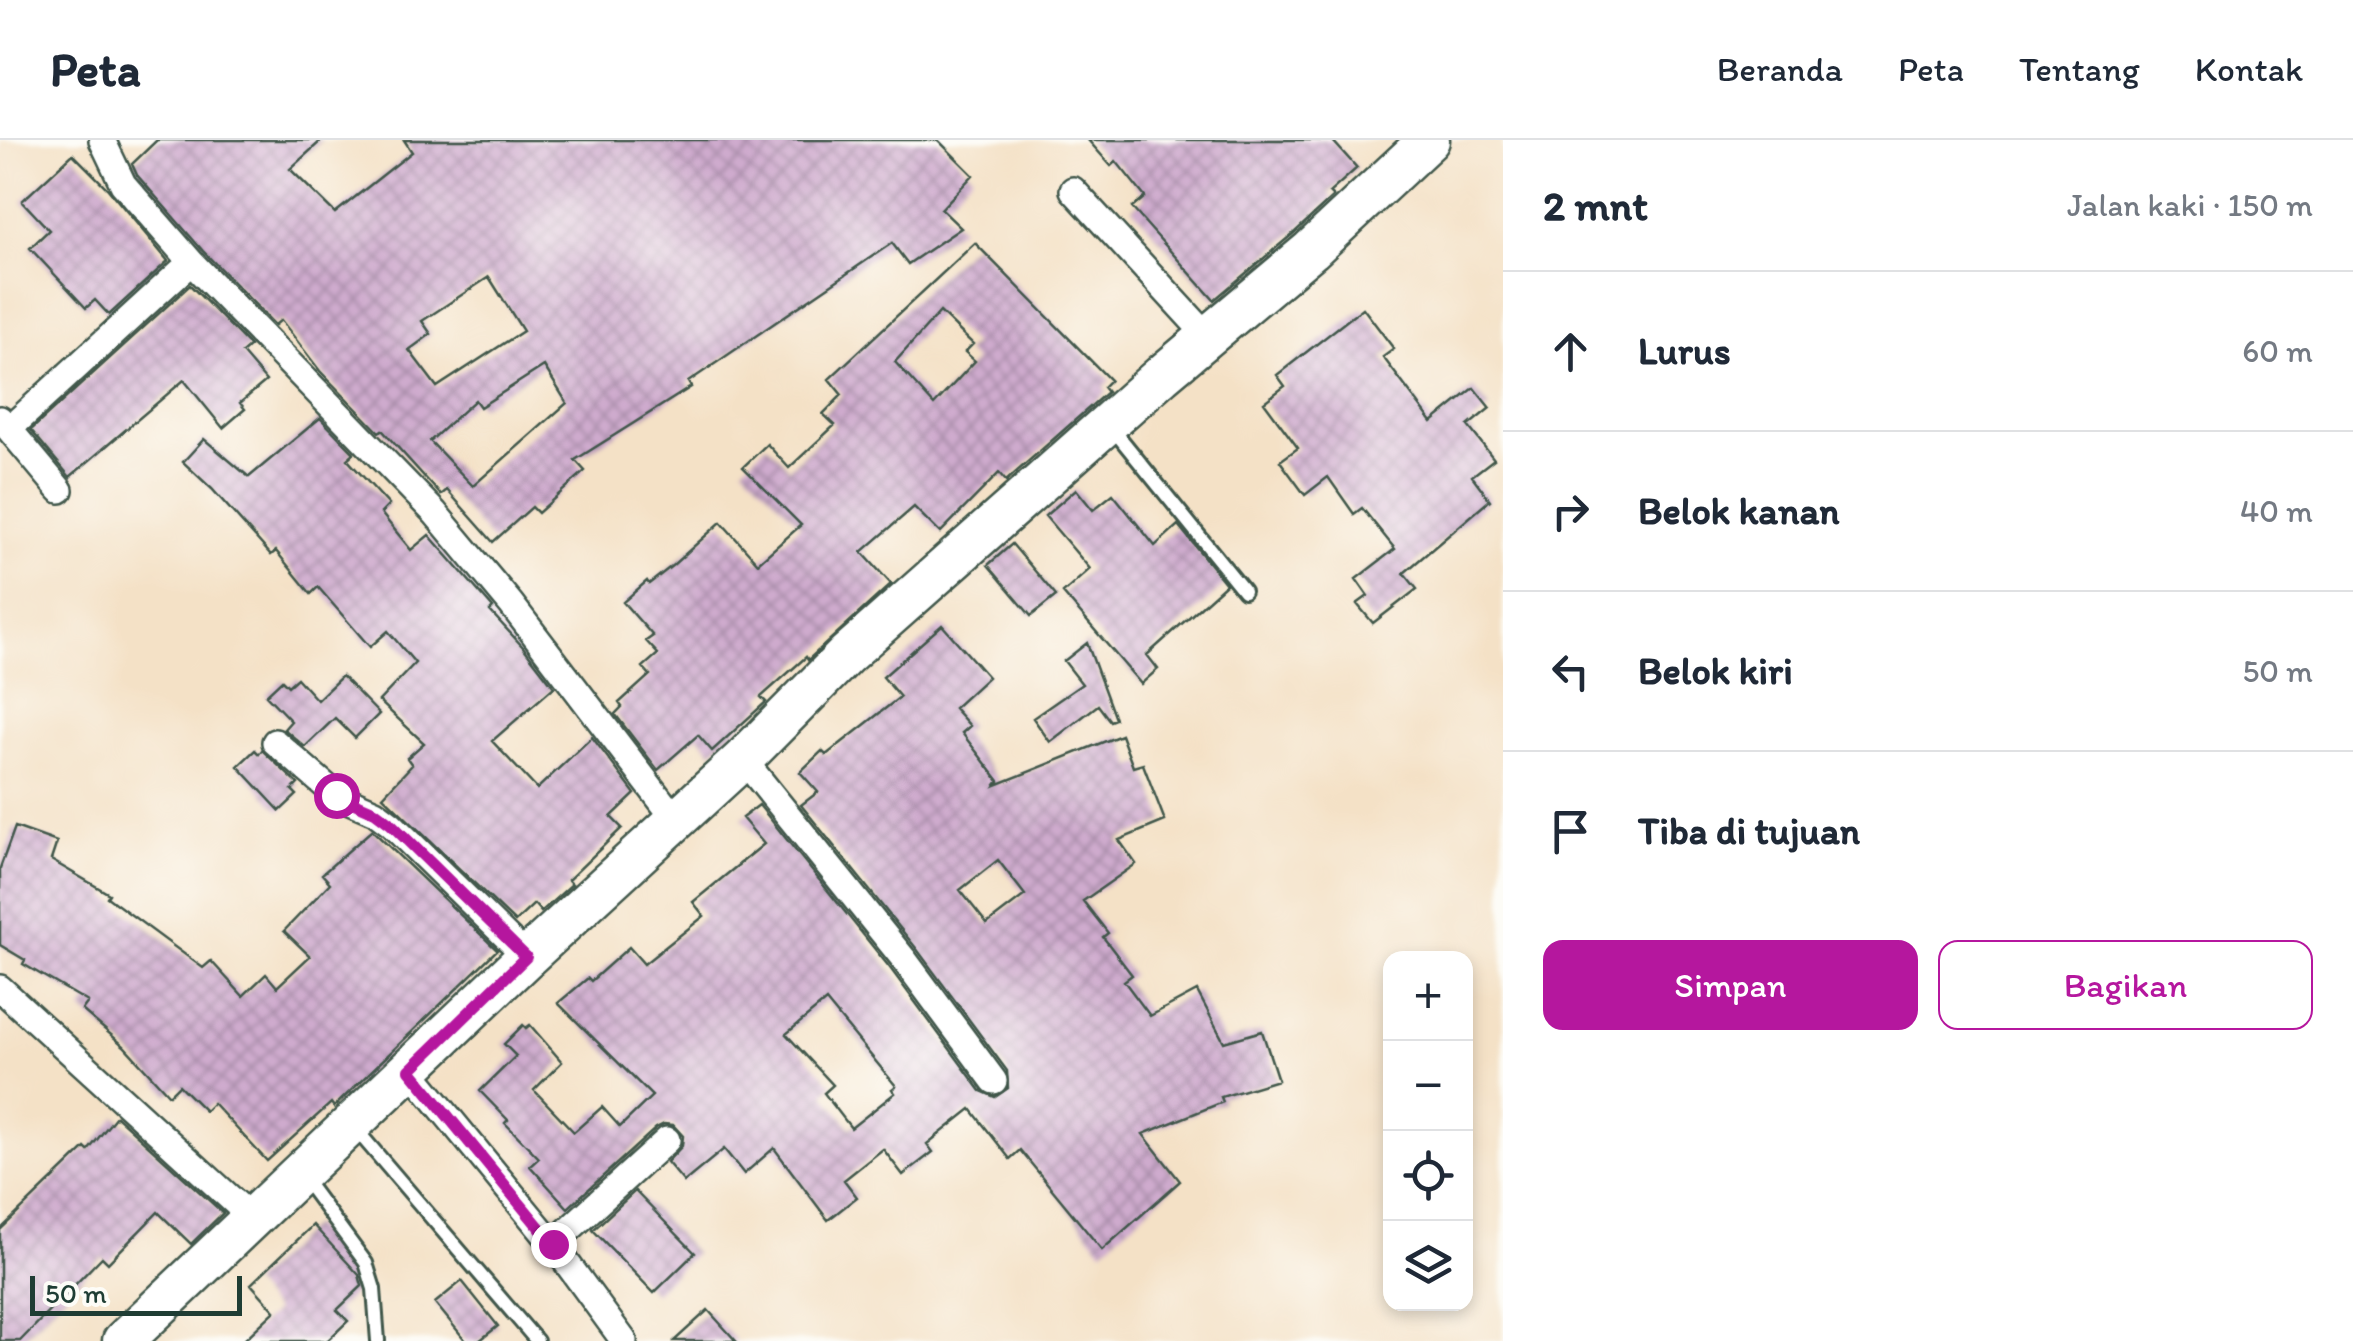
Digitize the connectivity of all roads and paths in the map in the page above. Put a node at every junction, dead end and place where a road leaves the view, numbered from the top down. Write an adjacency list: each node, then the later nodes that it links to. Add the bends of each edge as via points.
1 (102, 140): 4 (street, via 123,184)
2 (1429, 140): 5 (main road)
3 (1073, 190): 5 (street)
4 (192, 262): 7 (street); 12 (street, via 435,513)
5 (1209, 338): 6 (main road)
6 (1108, 422): 9 (lane); 11 (main road, via 846,655)
7 (4, 424): 8 (street)
8 (60, 490)
9 (1244, 591)
10 (275, 742): 13 (street, via 336,795 391,824)
11 (743, 759): 12 (main road); 16 (street)
12 (676, 819): 13 (main road)
13 (526, 957): 15 (main road)
14 (0, 988): 20 (street)
15 (410, 1070): 17 (main road); 21 (street)
16 (994, 1080)
17 (351, 1124): 19 (main road); 24 (lane)
18 (667, 1140): 21 (street)
19 (299, 1174): 20 (main road); 23 (lane, via 366,1263)
20 (252, 1218): 22 (main road)
21 (553, 1244): 25 (street)
22 (123, 1341)
23 (378, 1341)
24 (537, 1341)
25 (624, 1341)

